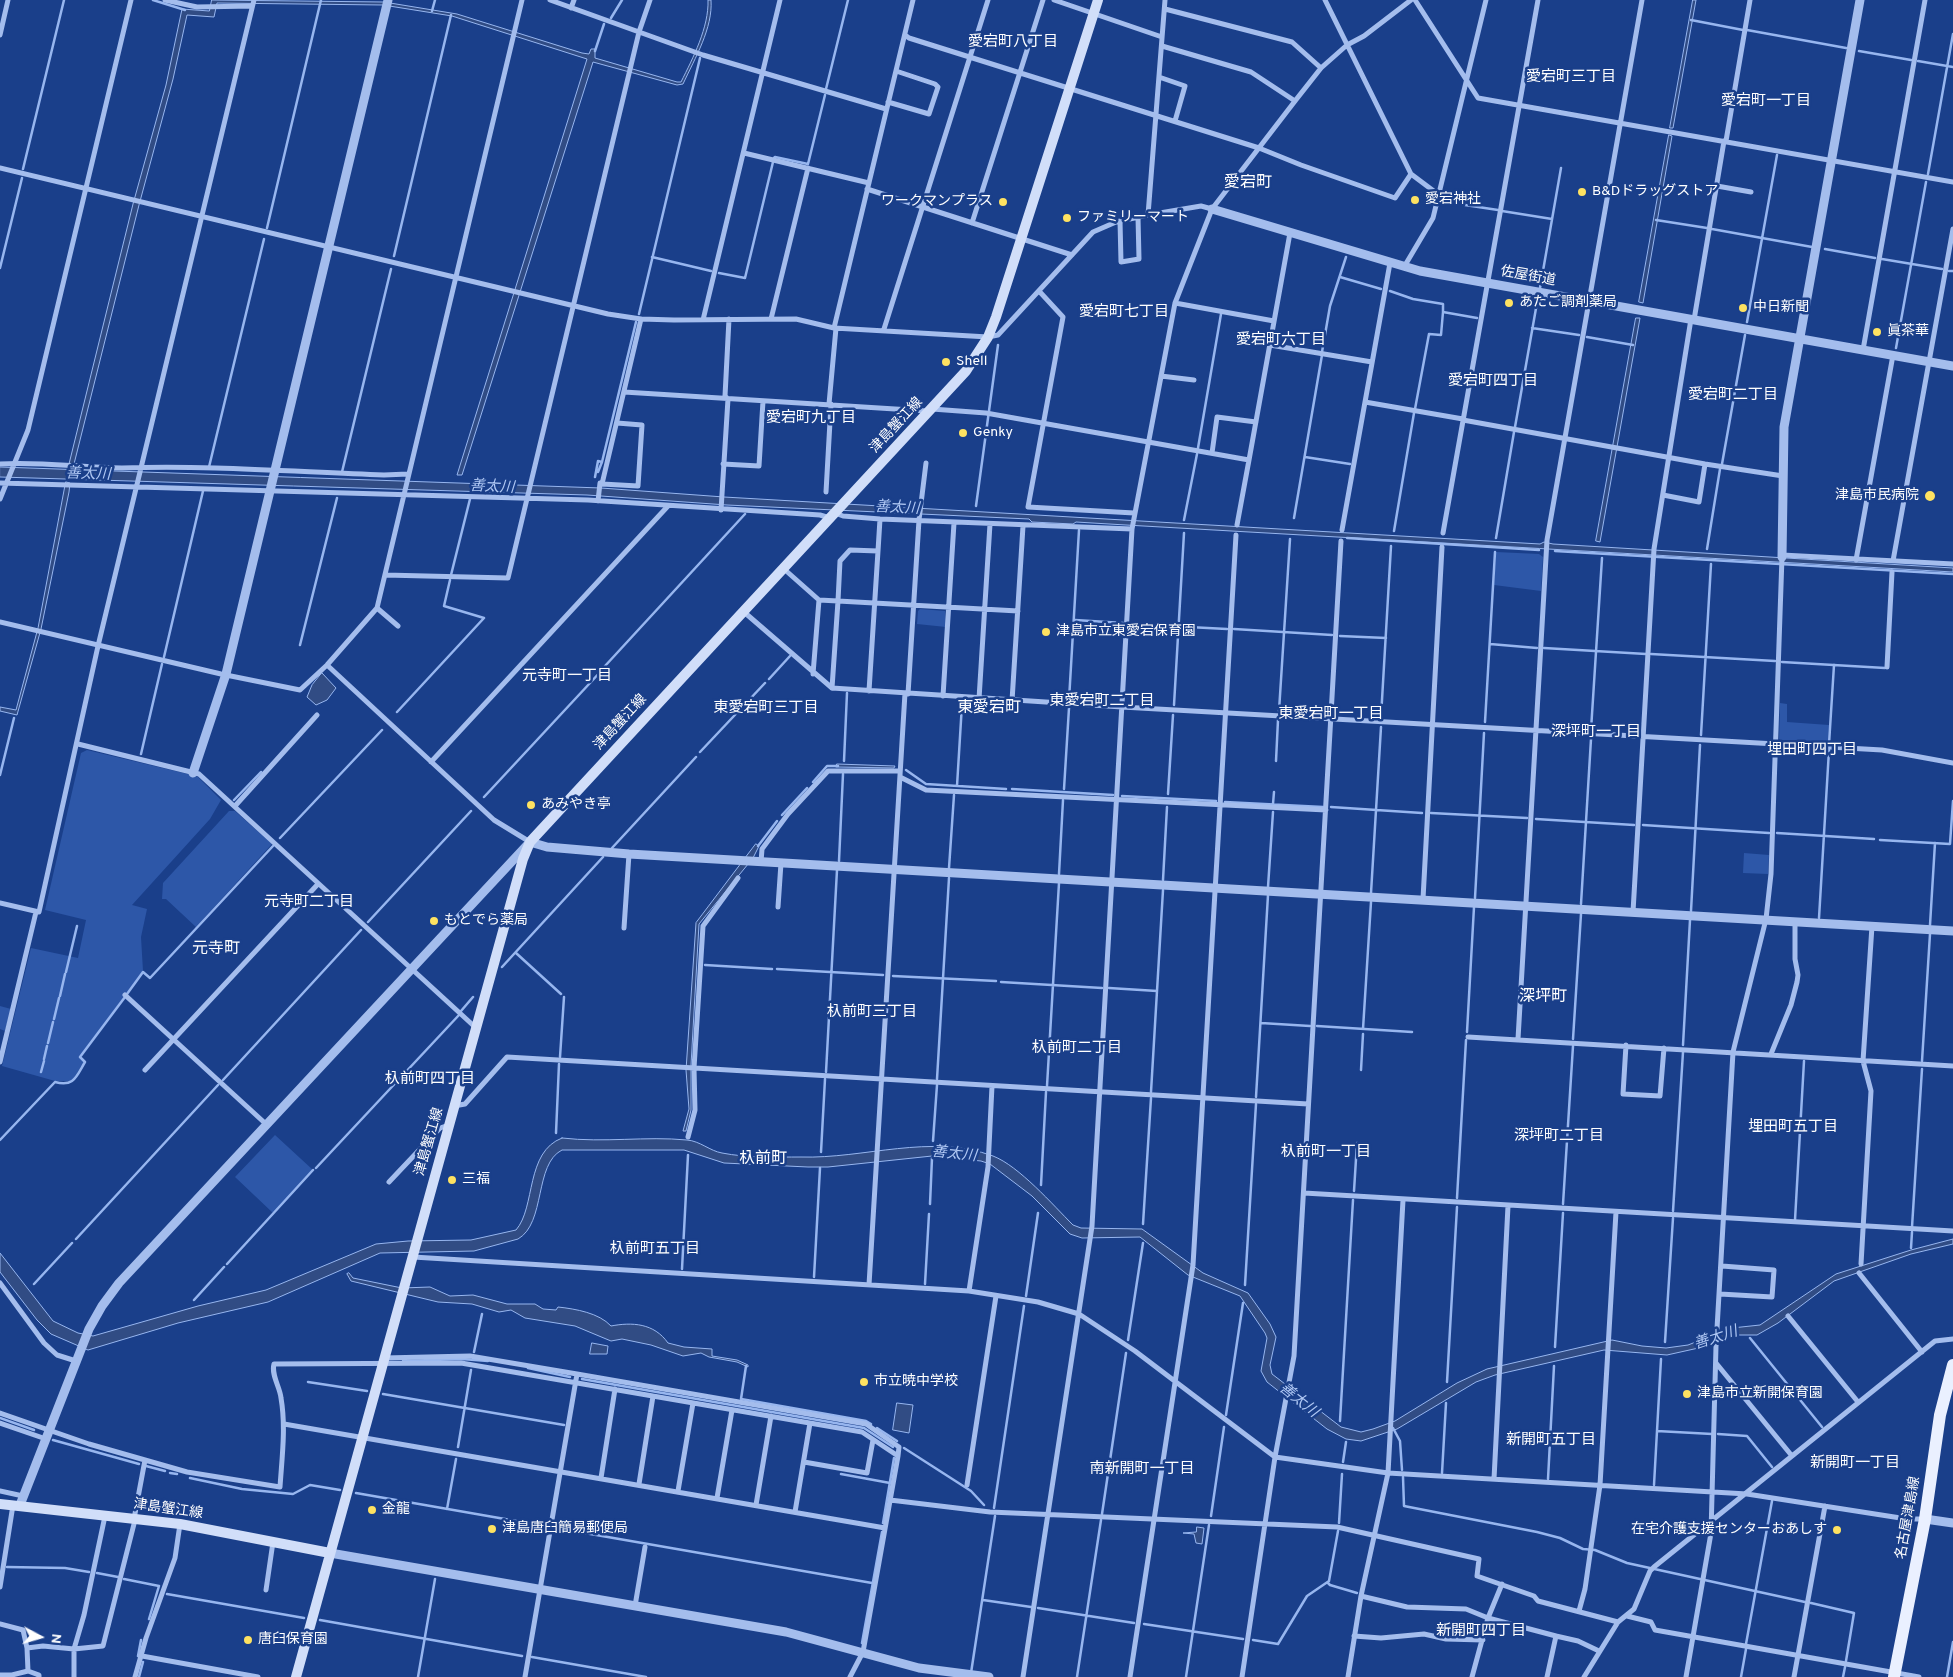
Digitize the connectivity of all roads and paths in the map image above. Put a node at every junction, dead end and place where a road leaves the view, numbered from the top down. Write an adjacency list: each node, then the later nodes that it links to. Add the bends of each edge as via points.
1 (8, 0): 30 (street)
2 (132, 0): 61 (street)
3 (165, 0): 25 (street, via 197,7)
4 (522, 0): 79 (street)
5 (550, 0): 26 (street)
6 (574, 0): 26 (street)
7 (650, 0): 29 (street)
8 (780, 0): 38 (street)
9 (913, 0): 31 (street)
10 (988, 0): 35 (street)
11 (1043, 0): 39 (street)
12 (1054, 0): 28 (street)
13 (1098, 0): 28 (main road, 津島蟹江線)
14 (1165, 0): 27 (street)
15 (1325, 0): 33 (street)
16 (1411, 0): 33 (street, via 1364,36)
17 (1415, 0): 41 (street)
18 (1486, 0): 41 (street)
19 (1538, 0): 45 (street)
20 (1642, 0): 49 (street)
21 (1750, 0): 50 (street)
22 (1860, 0): 53 (street)
23 (1925, 0): 56 (street)
24 (387, 3): 75 (street)
25 (253, 4): 68 (street)
26 (571, 8): 29 (street)
27 (1165, 9): 32 (street); 36 (street, via 1292,42)
28 (1094, 14): 32 (street); 42 (main road, 津島蟹江線)
29 (639, 32): 38 (street); 84 (street)
30 (0, 35)
31 (904, 35): 35 (street); 37 (street)
32 (1162, 37): 34 (street)
33 (1347, 44): 36 (street); 57 (street)
34 (1162, 46): 40 (street); 43 (street, via 1251,72)
35 (970, 58): 39 (street); 65 (street)
36 (1321, 68): 43 (street)
37 (896, 71): 44 (street); 44 (street, via 938,87 929,114)
38 (763, 73): 46 (street); 52 (street)
39 (1020, 73): 42 (street); 71 (street)
40 (1159, 77): 47 (street); 48 (street, via 1185,86)
41 (1466, 78): 45 (street, via 1478,98); 64 (street)
42 (1069, 89): 47 (street); 74 (main road, 津島蟹江線)
43 (1295, 100): 51 (street)
44 (888, 102): 46 (street)
45 (1519, 104): 49 (street); 80 (street)
46 (886, 109): 59 (street)
47 (1156, 115): 48 (street); 67 (street)
48 (1175, 121): 51 (street)
49 (1620, 123): 50 (street); 82 (street)
50 (1725, 141): 53 (street); 60 (street)
51 (1259, 148): 57 (street, via 1395,198); 66 (street)
52 (744, 153): 55 (street); 88 (street)
53 (1831, 160): 56 (street); 94 (street)
54 (0, 168): 61 (street)
55 (808, 168): 59 (street); 85 (street)
56 (1894, 171): 58 (street); 96 (street)
57 (1411, 174): 64 (street)
58 (1953, 182)
59 (869, 183): 62 (street)
60 (1717, 186): 63 (street); 89 (street)
61 (86, 188): 68 (street); 120 (street, via 28,430)
62 (867, 189): 65 (street); 91 (street)
63 (1751, 192)
64 (1439, 195): 78 (street, via 1433,218)
65 (923, 206): 71 (street); 92 (street)
66 (1212, 209): 67 (street, via 1201,206); 73 (street, 佐屋街道); 83 (street)
67 (1148, 215): 69 (street)
68 (202, 216): 75 (street); 123 (street)
69 (1138, 217): 70 (street); 70 (street, via 1139,260 1121,262)
70 (1120, 221): 76 (street, via 1093,232)
71 (972, 223): 74 (street)
72 (1953, 229): 98 (street)
73 (1290, 233): 77 (street, 佐屋街道); 90 (street)
74 (1023, 238): 76 (street); 93 (main road, 津島蟹江線)
75 (329, 247): 79 (street); 124 (street)
76 (1072, 255): 81 (street)
77 (1390, 263): 78 (street, 佐屋街道); 99 (street)
78 (1404, 267): 80 (street, 佐屋街道)
79 (456, 277): 84 (street); 125 (street)
80 (1487, 283): 82 (street, 佐屋街道); 109 (street)
81 (1039, 291): 93 (street, via 998,336); 112 (street, via 1063,316)
82 (1590, 301): 89 (street, 佐屋街道); 113 (street)
83 (1175, 303): 90 (street); 101 (street)
84 (573, 305): 86 (street); 135 (street)
85 (771, 318): 87 (street); 91 (street, via 796,319)
86 (641, 319): 88 (street); 103 (street)
87 (729, 319): 88 (street); 104 (street, via 725,396)
88 (703, 320)
89 (1692, 320): 94 (street, 佐屋街道); 116 (street)
90 (1274, 321): 95 (street)
91 (835, 328): 92 (street); 107 (street)
92 (884, 329): 93 (street)
93 (988, 337): 108 (main road, 津島蟹江線, via 966,371)
94 (1800, 339): 96 (street, 佐屋街道); 126 (street, via 1784,427)
95 (1270, 345): 99 (street); 110 (street)
96 (1863, 350): 97 (street, 佐屋街道)
97 (1893, 355): 98 (street, 佐屋街道); 156 (street)
98 (1928, 361): 100 (street, 佐屋街道); 157 (street)
99 (1372, 362): 106 (street)
100 (1953, 366)
101 (1161, 376): 102 (street); 114 (street)
102 (1194, 380)
103 (624, 392): 104 (street); 111 (street)
104 (728, 399): 105 (street); 121 (street)
105 (763, 401): 107 (street); 121 (street, via 759,466)
106 (1365, 402): 109 (street); 149 (street)
107 (830, 404): 108 (street); 132 (street)
108 (931, 410): 112 (street, via 986,413); 140 (main road, 津島蟹江線)
109 (1463, 420): 113 (street); 150 (street)
110 (1256, 422): 115 (street, via 1217,417); 117 (street)
111 (616, 423): 111 (street, via 602,484 638,486 642,425)
112 (1043, 424): 114 (street); 141 (street, via 1028,507)
113 (1566, 438): 116 (street); 189 (street, via 1547,540)
114 (1147, 442): 115 (street); 141 (street)
115 (1212, 453): 117 (street)
116 (1669, 458): 122 (street); 134 (street)
117 (1249, 460): 146 (street)
118 (926, 463): 143 (street)
119 (0, 464): 120 (street)
120 (16, 464): 123 (street); 127 (street)
121 (723, 464): 139 (street)
122 (1705, 464): 126 (street); 134 (street, via 1698,502)
123 (142, 467): 124 (street); 130 (street)
124 (275, 472): 125 (street); 131 (street)
125 (408, 475): 133 (street)
126 (1783, 476): 155 (street)
127 (7, 482): 128 (street); 130 (street); 136 (street)
128 (0, 483)
129 (600, 485): 137 (street)
130 (137, 486): 131 (street); 173 (street)
131 (271, 490): 133 (street); 176 (street)
132 (826, 492)
133 (404, 494): 135 (street); 161 (street)
134 (1663, 495): 190 (street, via 1654,549)
135 (526, 497): 137 (street); 161 (street, via 508,578)
136 (0, 499)
137 (598, 500): 138 (street)
138 (668, 506): 139 (street); 193 (street)
139 (721, 509): 140 (street)
140 (832, 515): 142 (street); 159 (main road, 津島蟹江線)
141 (1134, 516): 148 (street)
142 (880, 519): 143 (street); 154 (street)
143 (919, 519): 144 (street); 165 (street)
144 (954, 522): 145 (street); 167 (street)
145 (990, 524): 147 (street); 168 (street)
146 (1237, 525)
147 (1023, 526): 148 (street); 170 (street)
148 (1132, 528): 184 (street)
149 (1342, 530)
150 (1443, 533)
151 (1236, 535): 185 (street)
152 (1341, 541): 187 (street)
153 (1442, 547): 188 (street)
154 (878, 551): 163 (street, via 850,550 840,561); 164 (street)
155 (1782, 559): 156 (street); 192 (street)
156 (1856, 560): 157 (street)
157 (1893, 561): 158 (street)
158 (1953, 564)
159 (783, 568): 162 (street); 169 (main road, 津島蟹江線)
160 (1892, 572): 175 (street)
161 (385, 575): 166 (street)
162 (819, 600): 163 (street); 177 (street)
163 (838, 602): 164 (street); 178 (street)
164 (874, 604): 165 (street); 179 (street)
165 (914, 606): 167 (street); 180 (street)
166 (377, 608): 172 (street); 174 (street)
167 (949, 608): 168 (street); 181 (street)
168 (985, 610): 170 (street); 182 (street)
169 (743, 611): 177 (street); 201 (main road, 津島蟹江線)
170 (1018, 611): 183 (street)
171 (0, 622): 173 (street)
172 (398, 626)
173 (98, 646): 176 (street); 191 (street)
174 (327, 665): 176 (street, via 300,690); 193 (street)
175 (1887, 667)
176 (226, 674): 195 (street)
177 (813, 674): 178 (street)
178 (832, 688): 179 (street)
179 (869, 691): 180 (street)
180 (907, 694): 181 (street); 196 (street)
181 (943, 696): 182 (street)
182 (979, 699): 183 (street)
183 (1012, 701): 184 (street)
184 (1122, 707): 185 (street); 197 (street)
185 (1226, 713): 187 (street); 198 (street)
186 (316, 715): 199 (street)
187 (1331, 718): 188 (street); 200 (street)
188 (1431, 725): 189 (street); 211 (street)
189 (1536, 731): 190 (street); 213 (street)
190 (1644, 737): 192 (street); 216 (street)
191 (78, 744): 195 (street); 215 (street, via 39,912)
192 (1776, 744): 194 (street, via 1882,750); 217 (street)
193 (431, 762): 201 (street, via 494,820)
194 (1953, 763)
195 (193, 773): 199 (street, via 199,774)
196 (900, 774): 197 (street, via 926,790); 203 (street, via 828,771 788,814 762,849); 205 (street)
197 (1117, 800): 198 (street); 207 (street)
198 (1220, 805): 200 (street); 209 (street)
199 (235, 806): 208 (street)
200 (1326, 810): 210 (street)
201 (530, 842): 202 (street, via 547,847); 222 (street); 224 (main road, 津島蟹江線, via 522,859)
202 (629, 854): 203 (street); 220 (street)
203 (759, 862): 204 (street)
204 (781, 863): 205 (street); 214 (street)
205 (894, 869): 207 (street); 237 (street)
206 (738, 878): 235 (street, via 703,926)
207 (1112, 883): 209 (street); 239 (street)
208 (318, 884): 222 (street); 227 (street)
209 (1216, 888): 210 (street); 240 (street)
210 (1321, 894): 211 (street); 241 (street)
211 (1423, 899): 213 (street)
212 (0, 903): 215 (street)
213 (1526, 905): 216 (street); 226 (street)
214 (778, 907)
215 (36, 912): 233 (street)
216 (1634, 912): 217 (street)
217 (1766, 919): 218 (street); 230 (street)
218 (1795, 921): 219 (street); 231 (street, via 1797,982)
219 (1872, 926): 221 (street); 232 (street)
220 (624, 928)
221 (1953, 931)
222 (412, 970): 224 (street); 244 (street)
223 (125, 995): 227 (street)
224 (475, 1027): 242 (main road, 津島蟹江線)
225 (1468, 1037): 226 (street)
226 (1518, 1039): 228 (street)
227 (173, 1040): 236 (street); 244 (street)
228 (1626, 1045): 229 (street); 229 (street, via 1623,1094 1660,1096)
229 (1664, 1048): 230 (street)
230 (1733, 1052): 231 (street); 251 (street)
231 (1770, 1054): 232 (street)
232 (1863, 1061): 234 (street); 252 (street, via 1871,1090)
233 (0, 1062)
234 (1953, 1066)
235 (693, 1068): 237 (street); 242 (street, via 506,1057 465,1104); 245 (street, via 695,1110)
236 (146, 1070)
237 (882, 1079): 238 (street); 259 (street)
238 (992, 1086): 239 (street); 260 (street, via 988,1167)
239 (1100, 1092): 240 (street); 263 (street, via 1092,1226)
240 (1203, 1098): 241 (street); 273 (street, via 1193,1265)
241 (1308, 1104): 247 (street)
242 (454, 1106): 243 (main road, 津島蟹江線)
243 (449, 1125): 246 (street, via 440,1128); 254 (main road, 津島蟹江線)
244 (267, 1126): 267 (street, via 119,1284 88,1331)
245 (688, 1137)
246 (389, 1182)
247 (1304, 1194): 248 (street); 289 (street, via 1294,1356)
248 (1403, 1200): 249 (street); 293 (street)
249 (1508, 1206): 250 (street); 295 (street)
250 (1616, 1212): 251 (street); 298 (street)
251 (1724, 1218): 252 (street); 256 (street)
252 (1863, 1226): 253 (street); 255 (street)
253 (1953, 1232)
254 (413, 1255): 259 (street); 268 (main road, 津島蟹江線)
255 (1861, 1264)
256 (1722, 1266): 261 (street); 261 (street, via 1774,1270 1772,1297)
257 (1859, 1274): 266 (street)
258 (0, 1283): 267 (street, via 44,1343 57,1355)
259 (869, 1285): 260 (street)
260 (969, 1291): 262 (street)
261 (1720, 1294): 269 (street)
262 (996, 1296): 263 (street, via 1038,1302); 297 (street)
263 (1078, 1314): 273 (street, via 1136,1351); 310 (street)
264 (1788, 1316): 276 (street)
265 (1953, 1339): 266 (street, via 1935,1341)
266 (1922, 1352): 276 (street)
267 (76, 1361): 284 (street)
268 (383, 1361): 271 (street, via 470,1356); 272 (street, via 461,1363); 283 (street, via 274,1364); 285 (main road, 津島蟹江線)
269 (1716, 1362): 288 (street); 301 (street)
270 (1953, 1366): 314 (main road, 名古屋津島線, via 1940,1415)
271 (577, 1374): 272 (street); 287 (street, via 866,1424 899,1447)
272 (576, 1382): 274 (street); 292 (street)
273 (1176, 1382): 289 (street); 313 (street)
274 (615, 1389): 275 (street); 294 (street)
275 (653, 1396): 277 (street); 296 (street)
276 (1858, 1402): 288 (street)
277 (693, 1403): 278 (street); 300 (street)
278 (732, 1410): 280 (street); 303 (street)
279 (0, 1413): 284 (street)
280 (771, 1416): 282 (street); 307 (street)
281 (0, 1423): 284 (street)
282 (810, 1423): 286 (street, via 862,1432); 291 (street)
283 (284, 1424): 285 (street); 290 (street, via 280,1487 195,1474)
284 (47, 1435): 290 (street); 305 (street)
285 (362, 1437): 292 (street); 323 (main road, 津島蟹江線)
286 (873, 1440): 287 (street); 291 (street, via 867,1473)
287 (898, 1456): 304 (street)
288 (1792, 1456): 302 (street)
289 (1275, 1457): 293 (street); 318 (street)
290 (144, 1460): 312 (street)
291 (804, 1462): 309 (street)
292 (560, 1470): 294 (street); 326 (street)
293 (1388, 1473): 295 (street); 320 (street)
294 (601, 1478): 296 (street)
295 (1494, 1479): 298 (street)
296 (639, 1484): 300 (street)
297 (967, 1485)
298 (1600, 1485): 301 (street); 330 (street)
299 (0, 1491): 305 (street)
300 (678, 1491): 303 (street)
301 (1714, 1492): 302 (street); 315 (street)
302 (1747, 1494): 308 (street); 315 (street)
303 (717, 1498): 307 (street)
304 (890, 1500): 310 (street, via 948,1508); 319 (street)
305 (19, 1502): 306 (main road, 津島蟹江線); 311 (main road, 津島蟹江線); 325 (street)
306 (0, 1504)
307 (756, 1505): 309 (street)
308 (1825, 1506): 314 (street); 344 (street)
309 (795, 1512): 319 (street)
310 (1048, 1514): 313 (street); 357 (street)
311 (105, 1515): 312 (main road, 津島蟹江線); 340 (street)
312 (135, 1519): 317 (main road, 津島蟹江線); 340 (street, via 103,1646)
313 (1155, 1519): 318 (street); 358 (street)
314 (1925, 1520): 316 (street); 348 (main road, 名古屋津島線)
315 (1712, 1521): 331 (street, via 1652,1569 1634,1609); 337 (street)
316 (1953, 1523)
317 (180, 1524): 321 (main road, 津島蟹江線); 343 (street, via 175,1558)
318 (1265, 1524): 320 (street, via 1323,1526); 359 (street)
319 (885, 1528): 342 (street)
320 (1373, 1534): 324 (street, via 1479,1559 1477,1576); 328 (street)
321 (273, 1542): 323 (main road, 津島蟹江線); 327 (street)
322 (646, 1547): 329 (street)
323 (330, 1553): 326 (street); 353 (main road, 津島蟹江線)
324 (1502, 1584): 330 (street, via 1534,1596 1538,1601); 332 (street)
325 (0, 1587)
326 (540, 1589): 329 (street); 354 (street)
327 (266, 1590)
328 (1361, 1596): 332 (street, via 1407,1607 1466,1609); 335 (street)
329 (635, 1606): 342 (street, via 786,1632)
330 (1579, 1611): 333 (street)
331 (1627, 1616): 333 (street); 337 (street, via 1651,1622 1655,1630)
332 (1488, 1618): 336 (street); 338 (street)
333 (1618, 1622): 341 (street)
334 (0, 1624): 339 (street, via 23,1630)
335 (1354, 1636): 338 (street, via 1381,1638 1416,1634); 360 (street)
336 (1556, 1636): 341 (street, via 1578,1641); 362 (street)
337 (1693, 1637): 344 (street); 364 (street)
338 (1482, 1640): 361 (street)
339 (27, 1648): 340 (street); 345 (street)
340 (74, 1649): 350 (street)
341 (1599, 1651): 363 (street)
342 (863, 1652): 346 (street); 355 (street)
343 (142, 1656): 351 (street); 352 (street)
344 (1798, 1656): 348 (street); 365 (street)
345 (28, 1671): 347 (street); 349 (street)
346 (919, 1673): 356 (street)
347 (0, 1675)
348 (1894, 1675): 366 (street)
349 (39, 1677)
350 (74, 1677)
351 (135, 1677)
352 (258, 1677)
353 (296, 1677)
354 (525, 1677)
355 (850, 1677)
356 (988, 1677)
357 (1023, 1677)
358 (1130, 1677)
359 (1242, 1677)
360 (1348, 1677)
361 (1472, 1677)
362 (1547, 1677)
363 (1584, 1677)
364 (1686, 1677)
365 (1794, 1677)
366 (1919, 1677)

